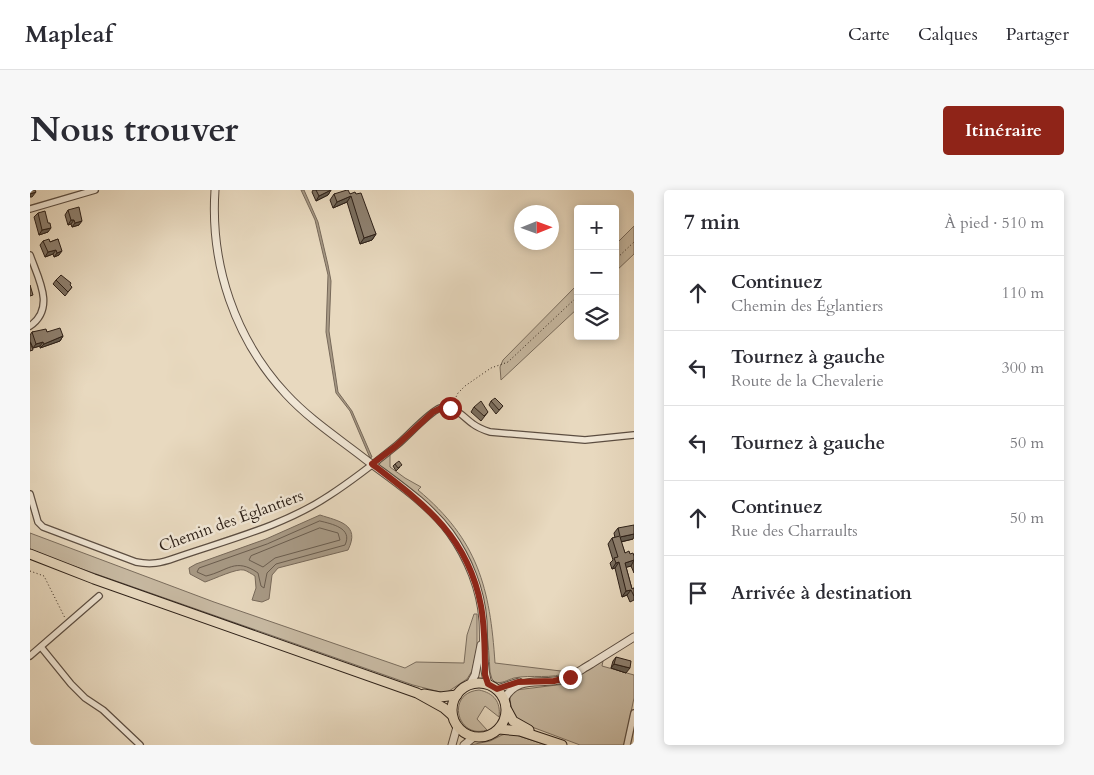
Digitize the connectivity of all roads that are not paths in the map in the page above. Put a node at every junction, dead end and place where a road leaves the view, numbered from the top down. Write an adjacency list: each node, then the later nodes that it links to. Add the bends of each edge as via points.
1 (95, 190): 3 (street)
2 (215, 190): 7 (street, via 215,233 221,274 249,345 286,395)
3 (30, 209)
4 (30, 255): 5 (street, via 44,303 41,315)
5 (30, 326)
6 (634, 435): 7 (street, Chemin des Églantiers, via 585,440 490,432 457,410 441,408)
7 (372, 464): 8 (street, Chemin des Églantiers, via 306,510 160,563 136,562 43,527 38,522); 11 (street, via 424,505 457,544 478,593)
8 (30, 494)
9 (30, 554): 19 (main road, via 94,580)
10 (98, 596): 13 (street)
11 (483, 634): 16 (street, via 475,675); 17 (street)
12 (634, 637): 15 (street, via 570,677)
13 (41, 647): 14 (street); 29 (street, via 85,698 103,710)
14 (30, 656)
15 (529, 682): 18 (street); 21 (street, via 515,686)
16 (470, 684): 17 (main road); 20 (main road)
17 (488, 684): 18 (main road)
18 (497, 689): 21 (main road)
19 (417, 693): 20 (main road, via 440,697); 24 (main road)
20 (457, 695): 24 (main road)
21 (504, 700): 22 (main road)
22 (506, 710): 26 (main road); 28 (main road, via 513,721)
23 (634, 713): 33 (street)
24 (452, 715): 25 (main road)
25 (457, 727): 27 (main road); 30 (street)
26 (499, 729): 27 (main road, via 492,735); 28 (main road, via 520,731)
27 (474, 737): 31 (street)
28 (547, 740): 32 (main road)
29 (140, 745)
30 (452, 745)
31 (464, 745)
32 (562, 745)
33 (627, 745)

